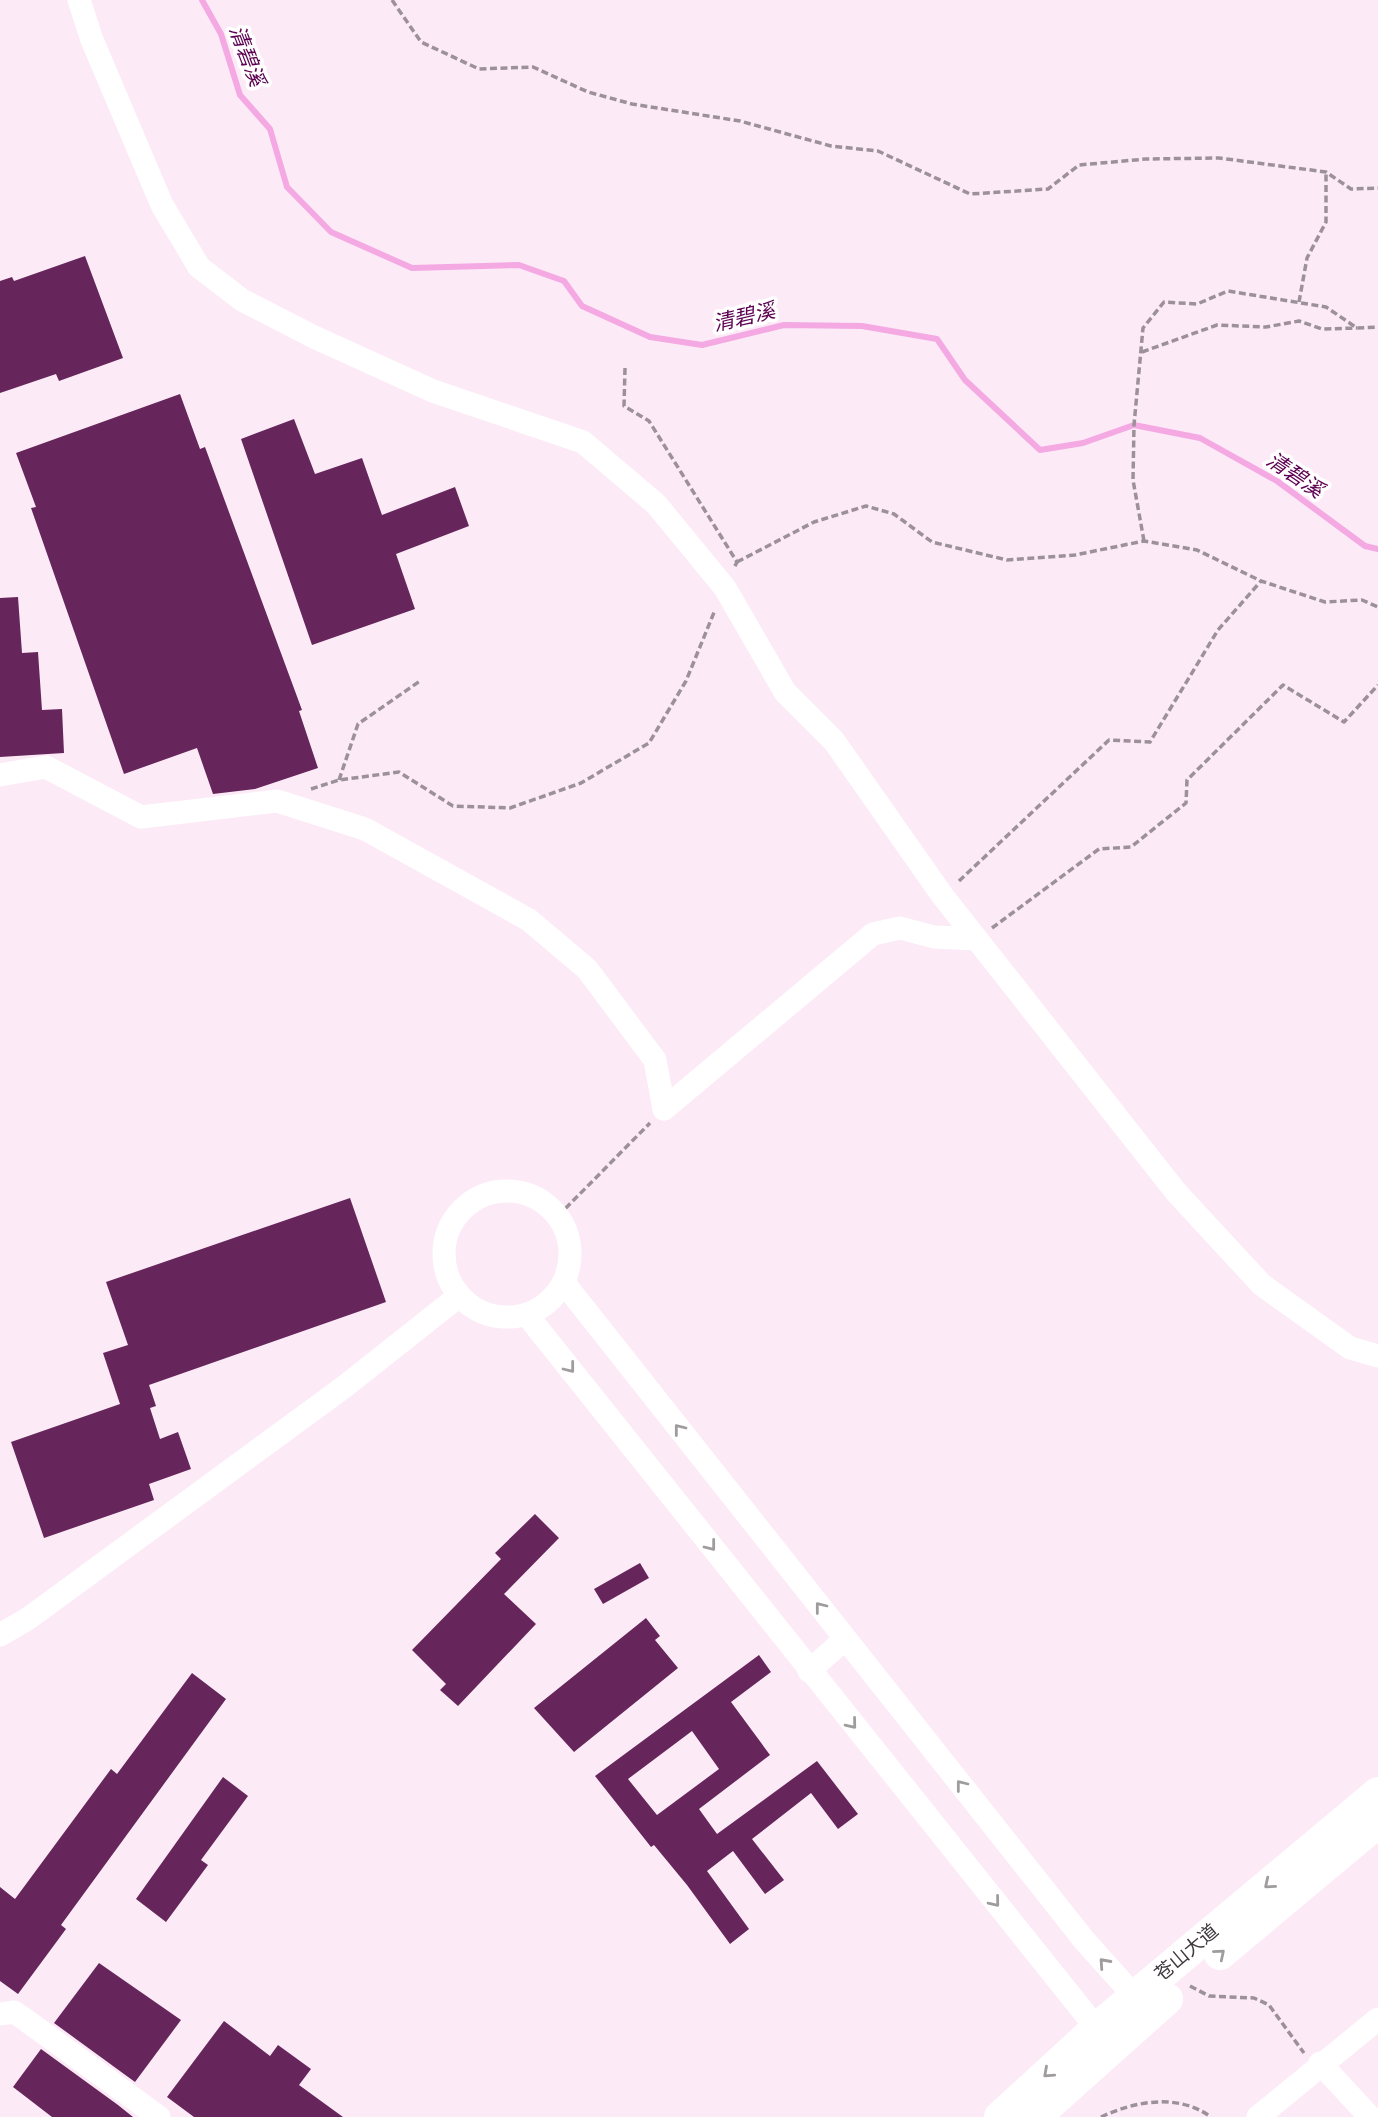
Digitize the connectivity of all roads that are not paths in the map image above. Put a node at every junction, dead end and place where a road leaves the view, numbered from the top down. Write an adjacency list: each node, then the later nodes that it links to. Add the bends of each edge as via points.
1 (79, 0): 3 (street, via 162,205 199,267 242,300 314,337 433,391 583,442 656,504 725,588 785,692 834,741)
2 (0, 775): 3 (street, via 46,766 141,817 276,801 365,828 529,920 587,969 656,1060 664,1110 873,934 900,928 934,937)
3 (976, 939): 7 (street, via 1177,1192 1262,1284 1350,1348)
4 (564, 1283): 5 (street, via 570,1260 568,1237 558,1216 541,1200 519,1192 495,1192 471,1202 453,1221 444,1246 447,1273); 6 (street, via 549,1303); 9 (street, one-way to 4)
5 (459, 1296): 6 (street, via 479,1311 502,1318); 8 (street, via 344,1387)
6 (527, 1315): 10 (street, one-way to 10)
7 (1378, 1356)
8 (0, 1635)
9 (845, 1639): 10 (street); 14 (street, one-way to 9, via 1084,1940)
10 (809, 1671): 17 (street, one-way to 17)
11 (1378, 1793): 13 (main road, 苍山大道)
12 (1378, 1822): 13 (main road, 苍山大道)
13 (1319, 1856): 14 (main road, 苍山大道, one-way to 14); 14 (main road, 苍山大道, one-way to 13, via 1185,1983)
14 (1142, 2005): 17 (main road, 苍山大道)
15 (0, 2014): 19 (street, via 14,2012)
16 (1378, 2019): 18 (street)
17 (1104, 2037): 20 (main road, 苍山大道, one-way to 20); 21 (main road, 苍山大道)
18 (1320, 2064): 22 (street); 23 (street)
19 (159, 2117)
20 (1000, 2117)
21 (1035, 2117)
22 (1258, 2117)
23 (1370, 2117)

